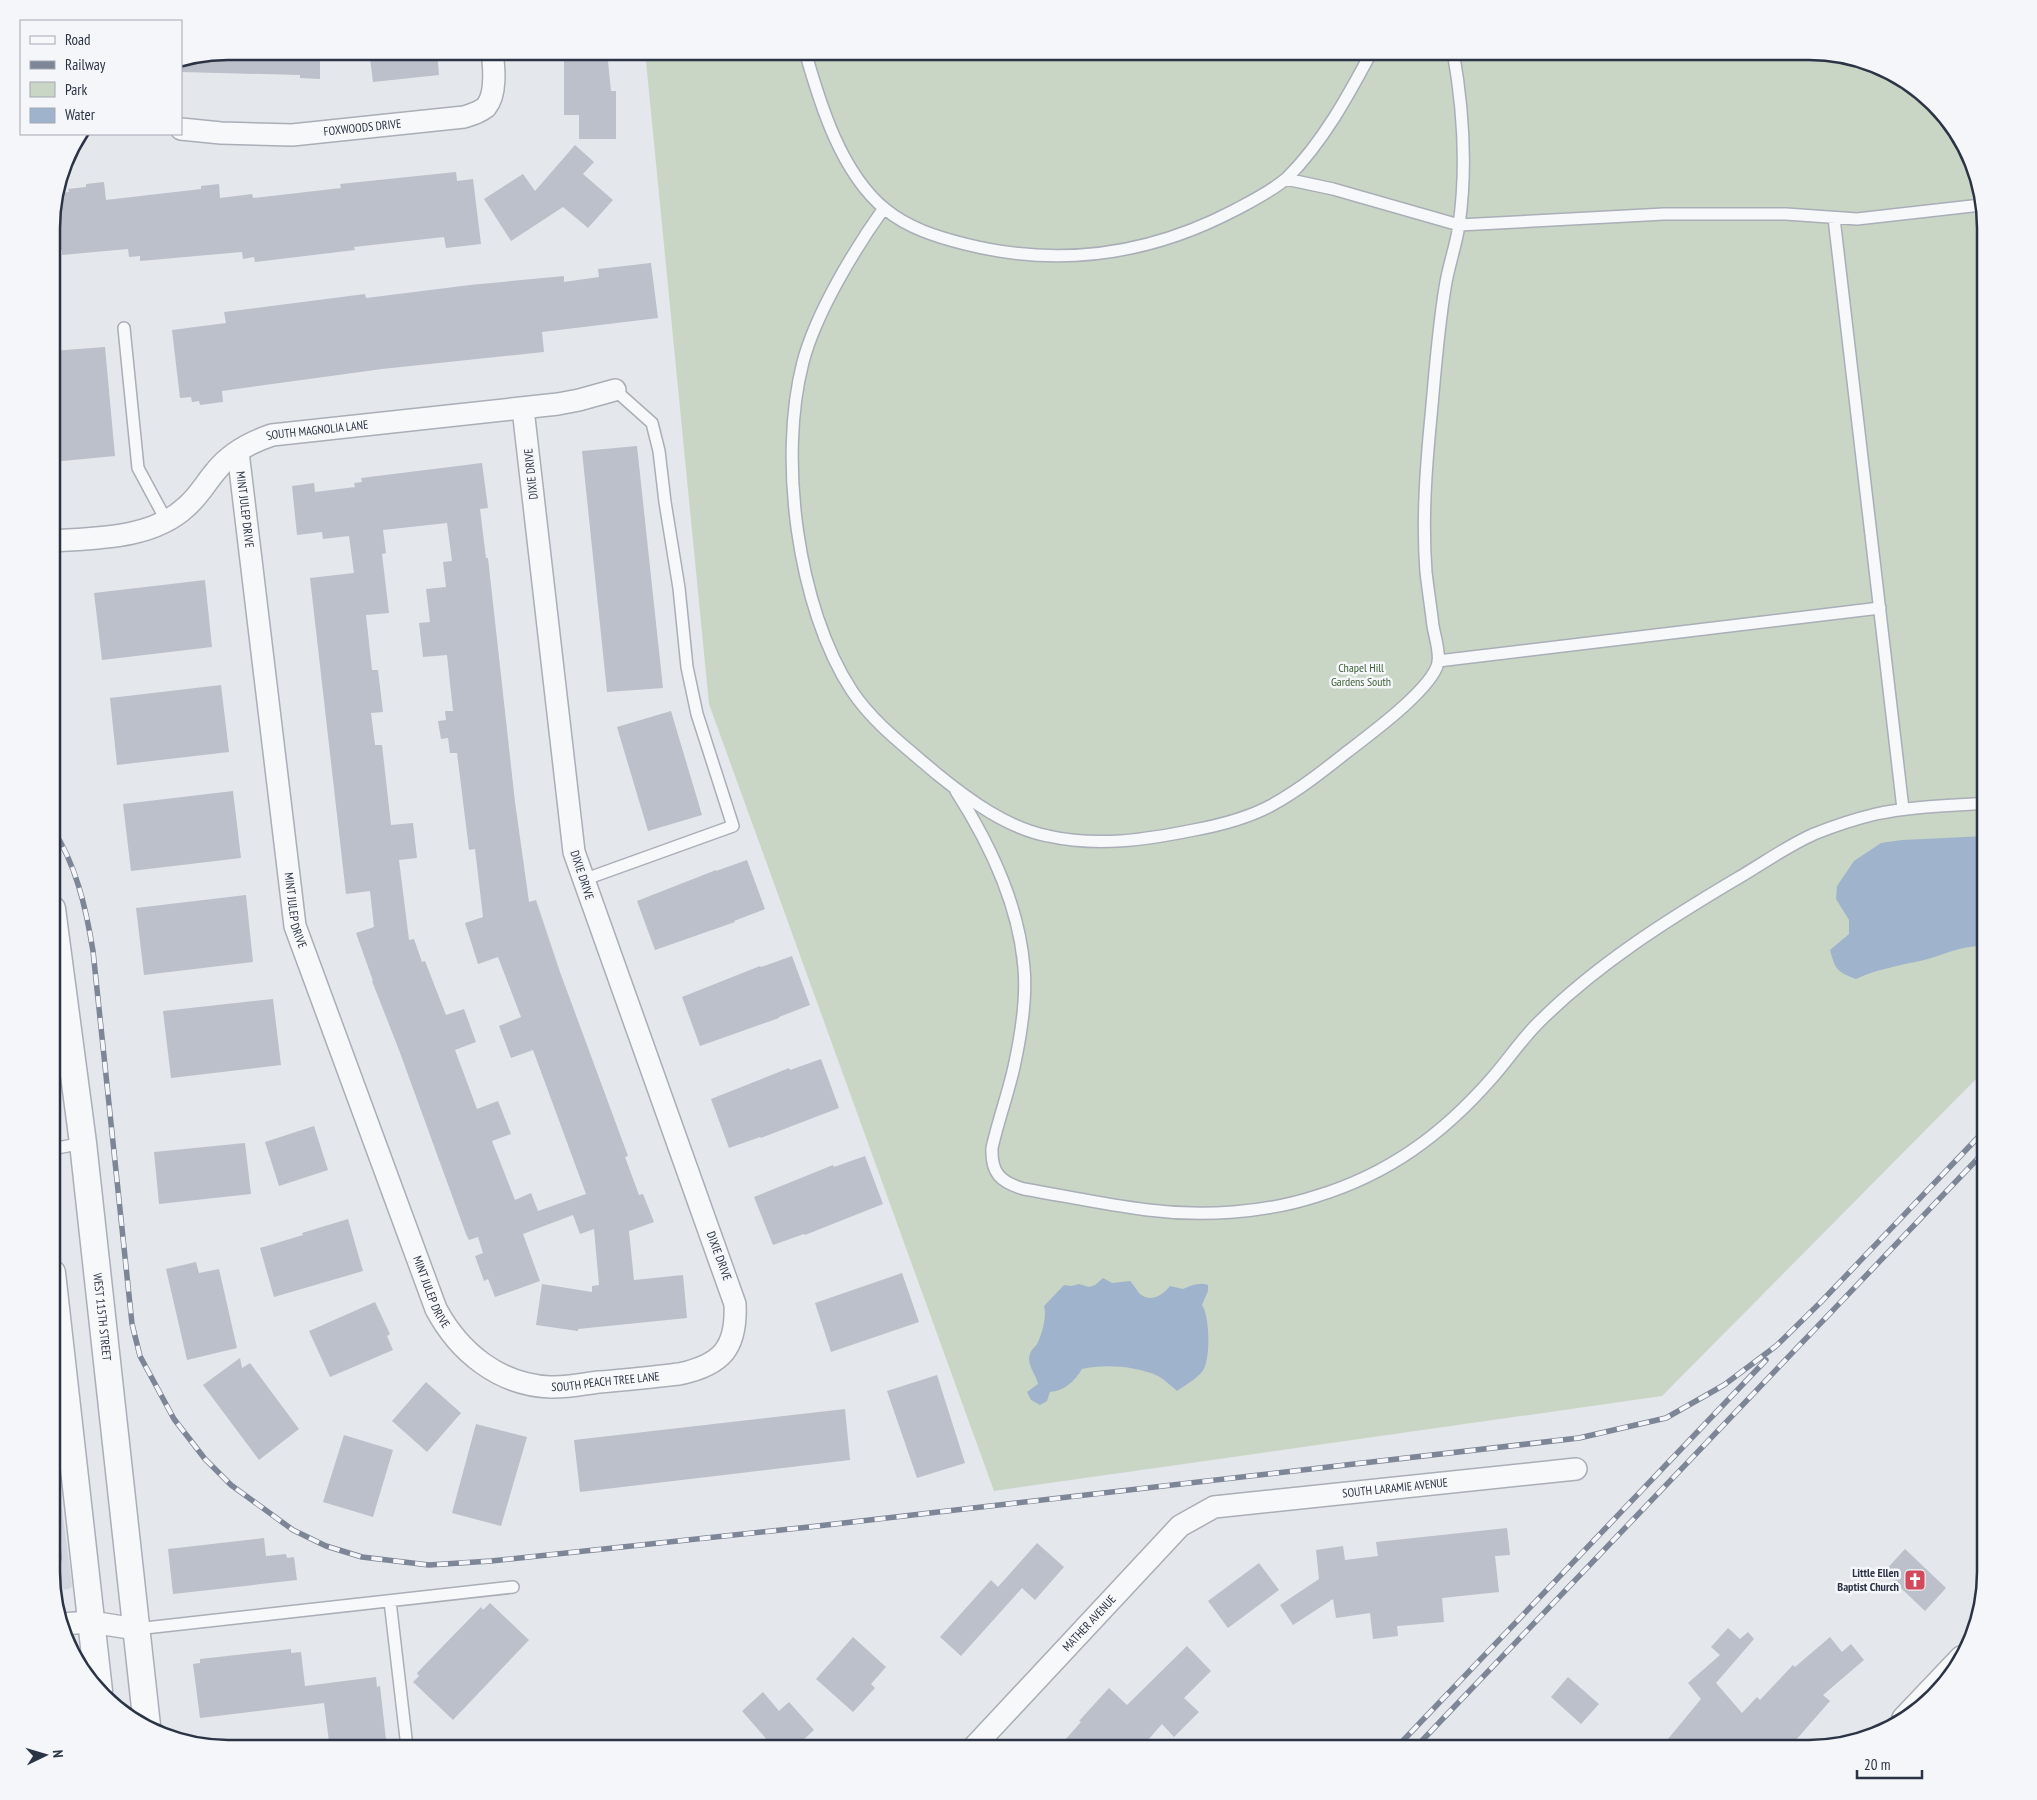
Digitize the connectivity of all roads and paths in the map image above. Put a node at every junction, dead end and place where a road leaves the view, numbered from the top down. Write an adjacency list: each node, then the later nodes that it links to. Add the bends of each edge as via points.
1 (492, 60): 5 (street, FOXWOODS DRIVE, via 492,94 486,106 464,117 292,135)
2 (808, 60): 8 (lane, via 842,151 868,191)
3 (1367, 60): 6 (lane, via 1329,126)
4 (1454, 60): 10 (lane, via 1462,127)
5 (182, 129)
6 (1286, 179): 8 (lane, via 1257,198 1196,229 1124,250 1087,256 1030,256 986,249 920,230); 10 (lane)
7 (1976, 206): 9 (lane, via 1858,220)
8 (884, 208): 19 (lane, via 830,298 804,358 797,388 794,496 812,603 823,636 853,693 890,734)
9 (1834, 218): 10 (lane, via 1786,214 1664,214); 17 (lane)
10 (1459, 225): 18 (lane, via 1443,303 1429,434 1424,543)
11 (124, 328): 15 (lane, via 138,468)
12 (615, 390): 13 (street, SOUTH MAGNOLIA LANE, via 579,400); 22 (lane, via 652,423 660,451 687,667 697,714 733,826)
13 (524, 408): 14 (street, SOUTH MAGNOLIA LANE, via 285,432 257,440); 22 (street, DIXIE DRIVE, via 570,834)
14 (238, 452): 15 (street, SOUTH MAGNOLIA LANE, via 215,471 185,509); 27 (street, MINT JULEP DRIVE, via 295,926 436,1309)
15 (166, 520): 16 (street, SOUTH MAGNOLIA LANE, via 117,536)
16 (60, 540)
17 (1880, 608): 18 (lane); 21 (lane)
18 (1438, 661): 19 (lane, via 1430,679 1410,699 1332,764 1271,806 1218,825 1143,840 1082,842 1018,828)
19 (954, 788): 21 (lane, via 983,835 1002,880 1013,910 1024,968 1024,1004 1019,1038 992,1148 994,1170 1010,1185 1024,1189 1186,1213 1284,1204 1337,1189 1373,1173 1422,1145 1444,1127 1538,1024 1628,948 1695,903 1812,835)
20 (1977, 804): 21 (lane)
21 (1903, 809)
22 (583, 880): 26 (street, DIXIE DRIVE, via 732,1290)
23 (60, 969): 24 (street, WEST 115TH STREET)
24 (83, 1143): 25 (lane); 35 (street, WEST 115TH STREET)
25 (60, 1147)
26 (736, 1319): 27 (street, SOUTH PEACH TREE LANE, via 726,1352 714,1363 697,1371 551,1387 506,1378 472,1357)
27 (457, 1342)
28 (60, 1345): 33 (street)
29 (1576, 1469): 30 (street, SOUTH LARAMIE AVENUE)
30 (1214, 1507): 39 (street, MATHER AVENUE, via 1180,1526)
31 (513, 1587): 32 (lane)
32 (390, 1601): 35 (lane); 38 (lane)
33 (91, 1622): 34 (street); 35 (street); 36 (street)
34 (68, 1624)
35 (136, 1628): 37 (street, WEST 115TH STREET)
36 (97, 1677)
37 (145, 1718)
38 (406, 1740)
39 (980, 1740)

